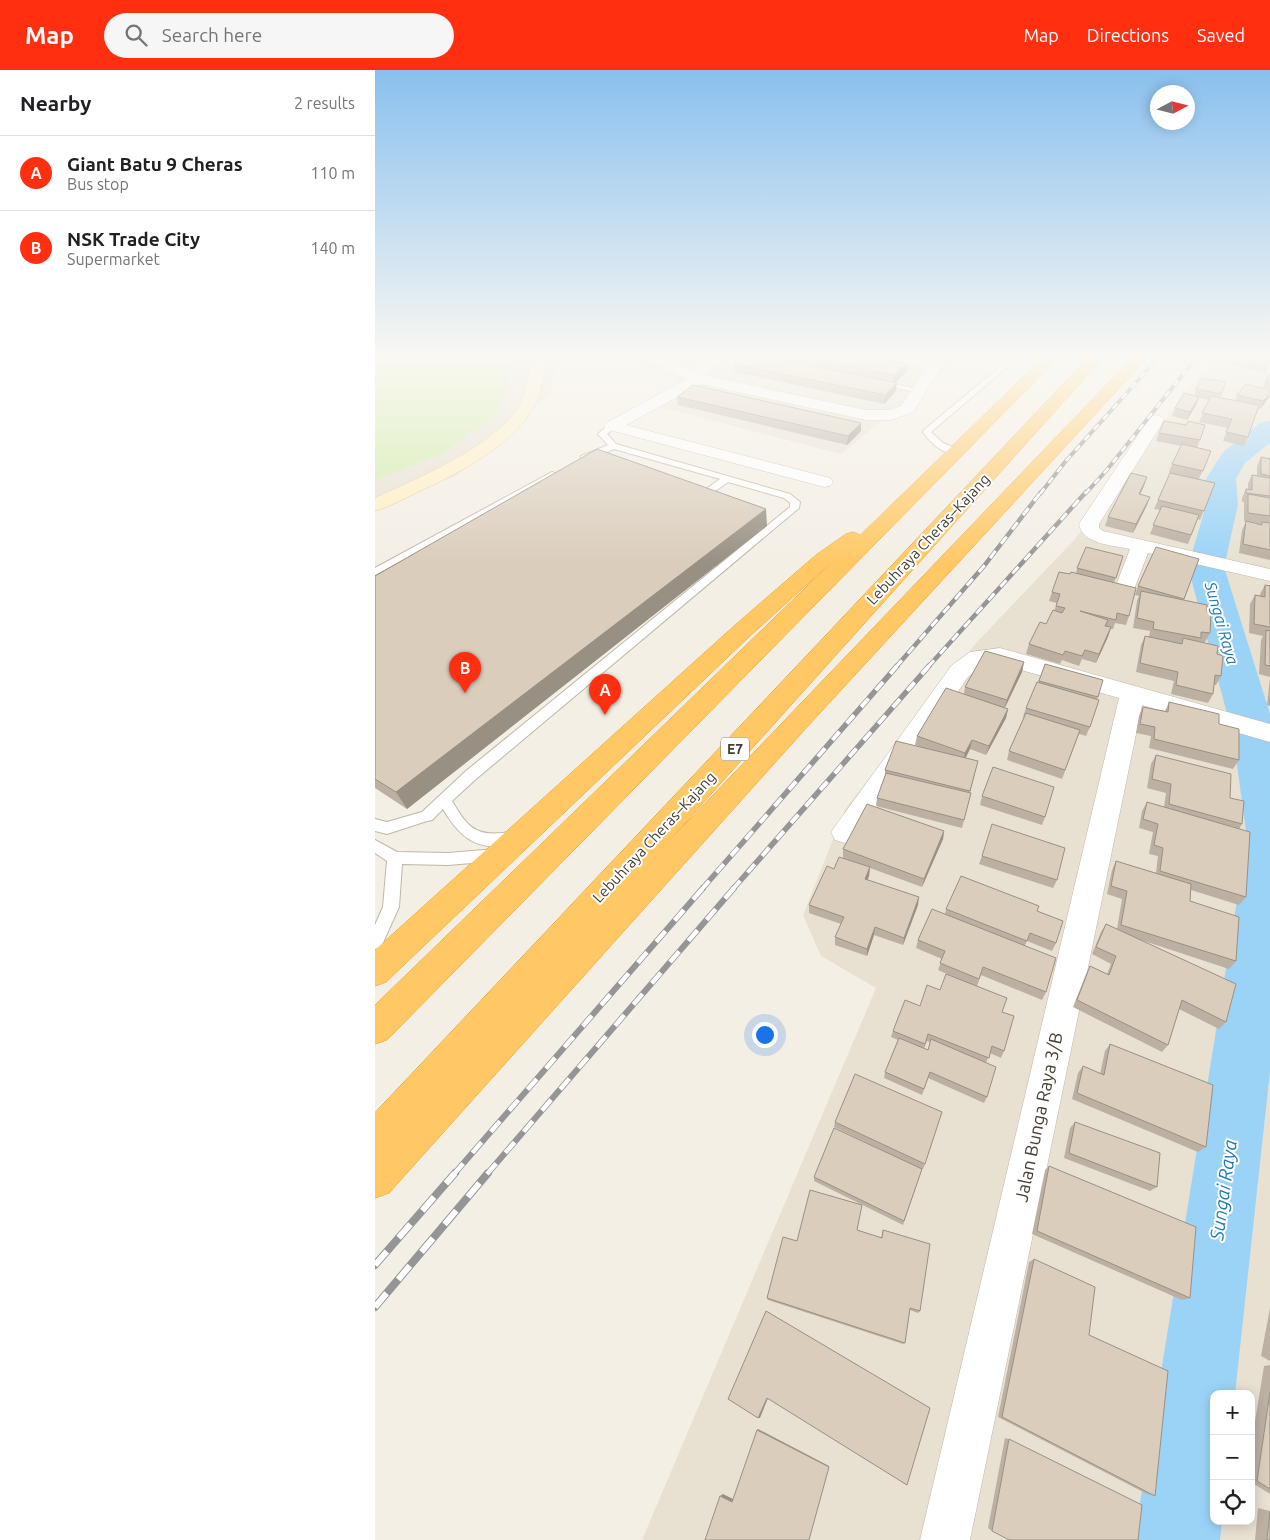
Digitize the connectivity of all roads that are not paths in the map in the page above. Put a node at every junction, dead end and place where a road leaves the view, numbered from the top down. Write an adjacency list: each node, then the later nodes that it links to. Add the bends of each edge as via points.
1 (612, 426): 10 (lane, via 602,434)
2 (488, 427): 18 (street, via 465,446 430,466)
3 (509, 427): 20 (street, via 447,470)
4 (614, 427): 17 (street)
5 (932, 427): 11 (lane, via 927,432 932,440)
6 (982, 427): 11 (highway)
7 (1033, 427): 37 (highway, Lebuhraya Cheras–Kajang / E7)
8 (1075, 427): 38 (highway)
9 (1152, 427): 22 (street, via 1089,524 1096,536)
10 (613, 446): 12 (lane, via 628,455); 13 (lane)
11 (957, 452): 21 (highway)
12 (663, 461): 14 (lane); 16 (lane, via 691,473)
13 (576, 462)
14 (650, 470)
15 (559, 472): 23 (lane)
16 (726, 479): 19 (lane); 28 (lane, via 787,496 795,502 794,508)
17 (824, 482)
18 (375, 491)
19 (697, 500)
20 (375, 504)
21 (894, 516): 31 (highway, via 864,531 823,559 655,710); 36 (highway)
22 (1141, 546): 24 (street); 25 (street)
23 (375, 572)
24 (1270, 575)
25 (1126, 588)
26 (1132, 694): 27 (street); 30 (street, via 1000,656 978,657 960,671); 39 (street, Jalan Bunga Raya 3/B)
27 (1270, 733)
28 (444, 800): 29 (lane, via 427,816 387,828); 31 (lane, via 466,831 478,838)
29 (375, 826)
30 (845, 832)
31 (512, 845): 33 (lane, via 469,858); 35 (highway)
32 (375, 846): 33 (lane)
33 (395, 858): 34 (lane, via 391,907)
34 (375, 942)
35 (375, 971)
36 (375, 1028)
37 (375, 1140)
38 (375, 1179)
39 (945, 1540)

